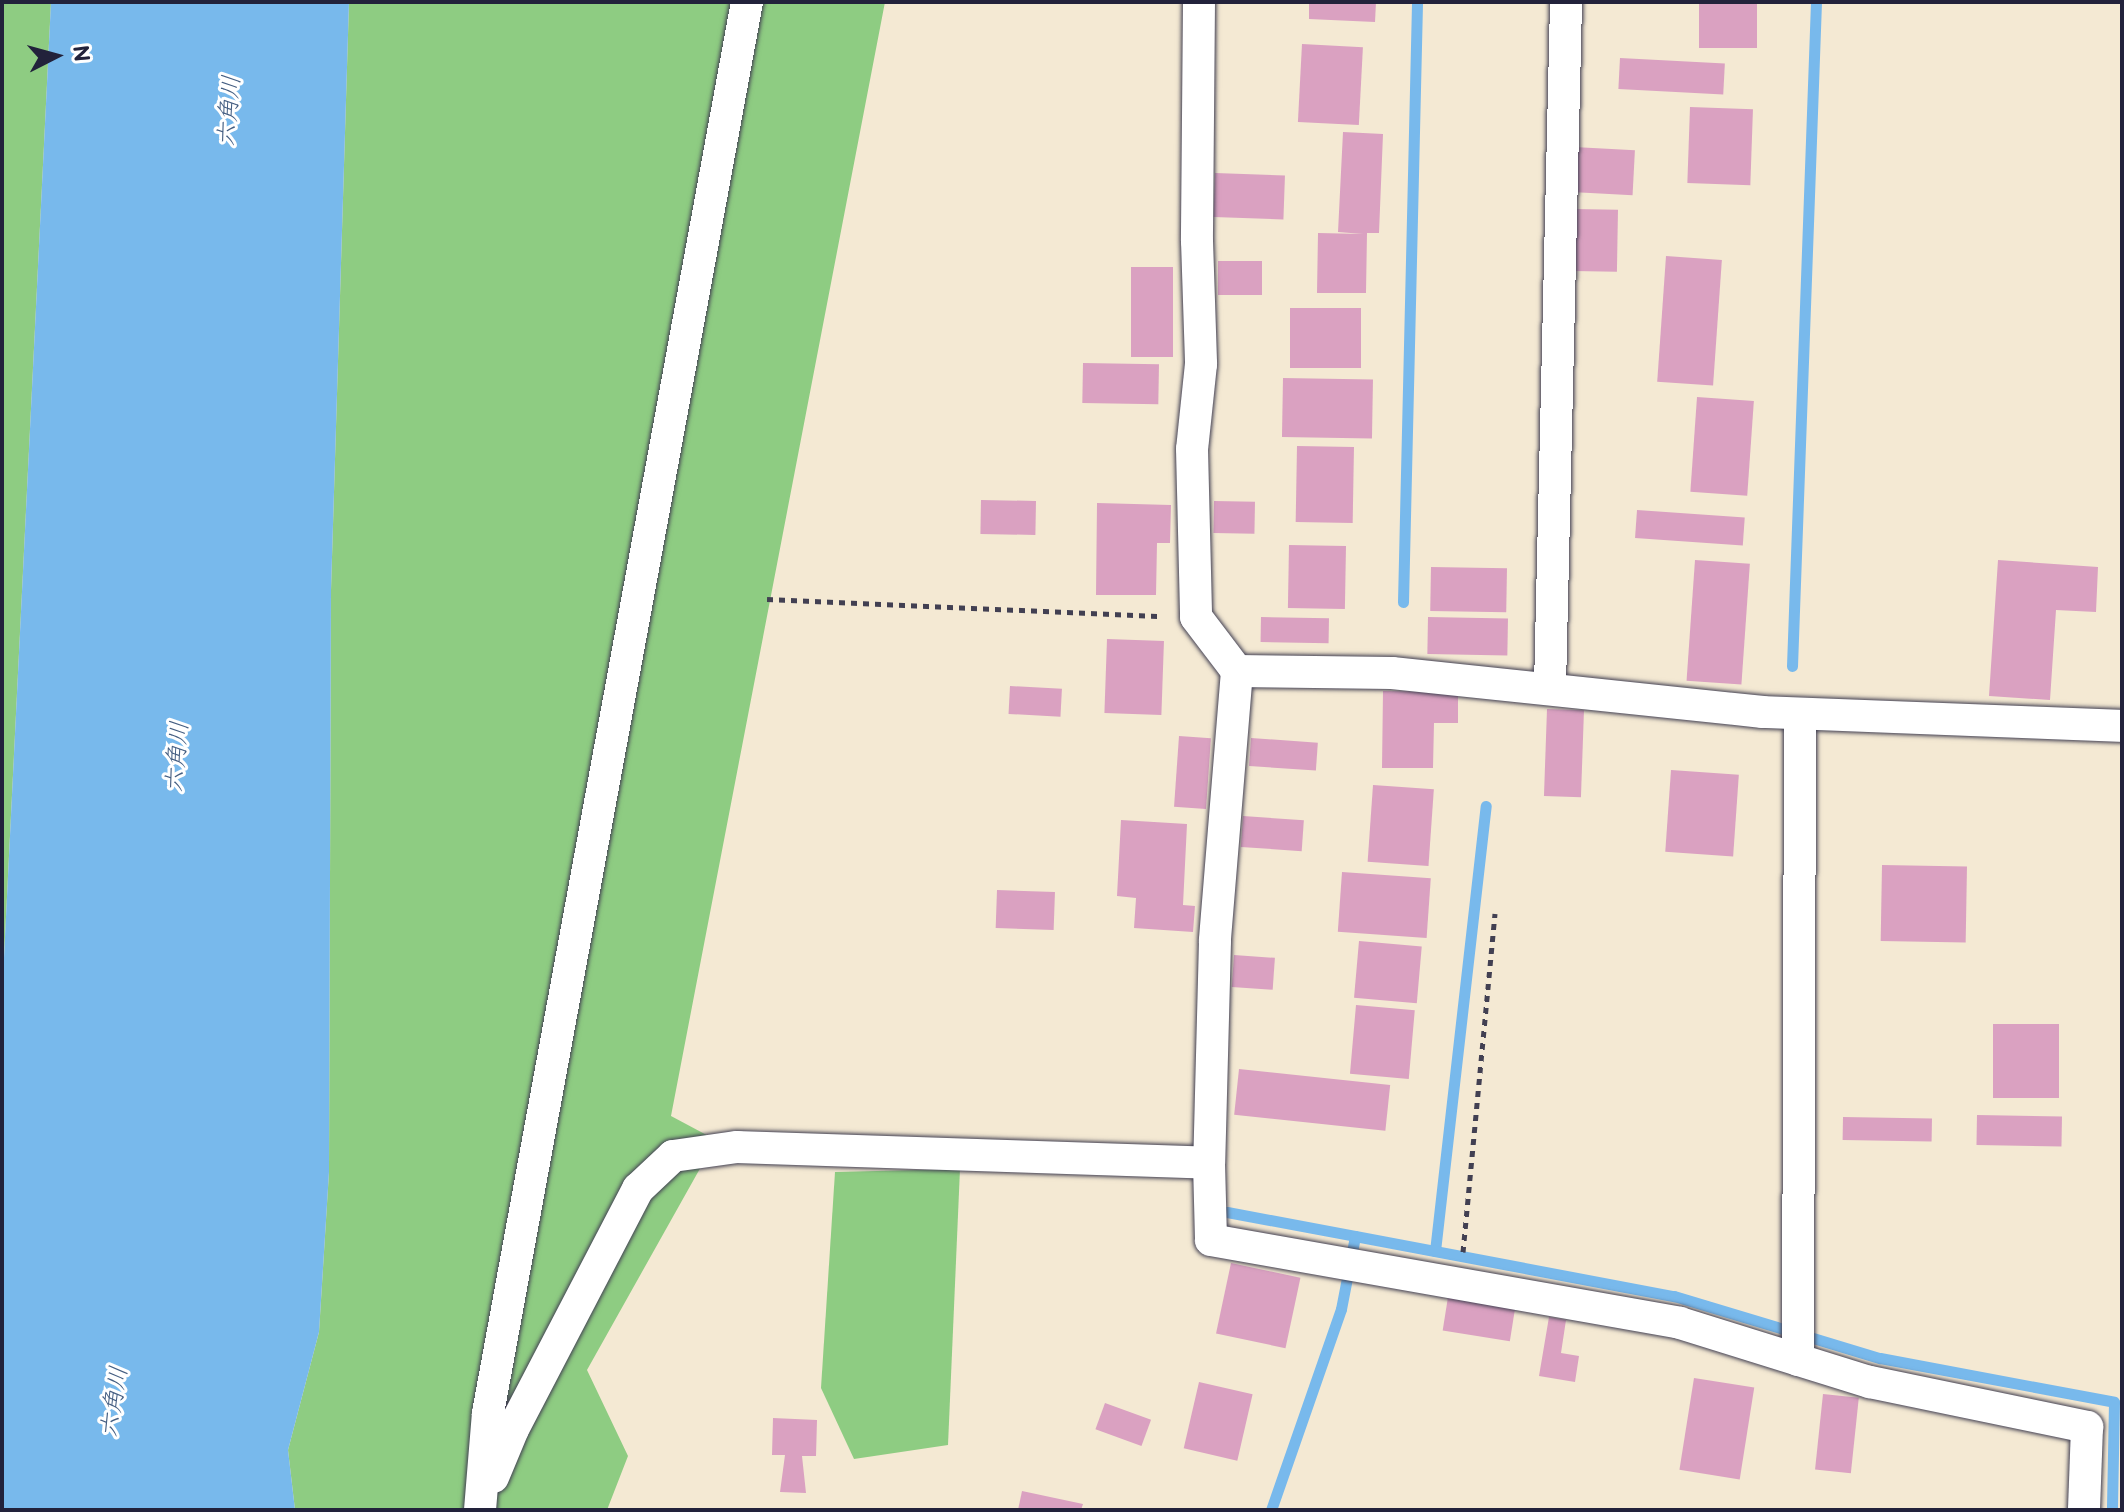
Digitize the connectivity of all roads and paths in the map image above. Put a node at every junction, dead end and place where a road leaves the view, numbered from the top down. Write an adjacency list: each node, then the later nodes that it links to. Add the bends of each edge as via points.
1 (747, 2): 14 (street, via 488,1413)
2 (1199, 2): 5 (street, via 1201,364 1192,449)
3 (1566, 2): 7 (street)
4 (767, 599): 5 (path)
5 (1196, 617): 6 (street)
6 (1237, 671): 7 (street, via 1392,673); 11 (street, via 1215,941)
7 (1550, 687): 8 (street)
8 (1800, 714): 9 (street); 13 (street)
9 (2122, 726)
10 (1495, 914): 12 (path)
11 (1209, 1163): 13 (street, via 1211,1240 1680,1323); 14 (street, via 737,1147 673,1156 638,1189 513,1429)
12 (1465, 1227)
13 (1798, 1360): 15 (street, via 1870,1382 2087,1427)
14 (481, 1508)
15 (2084, 1510)

